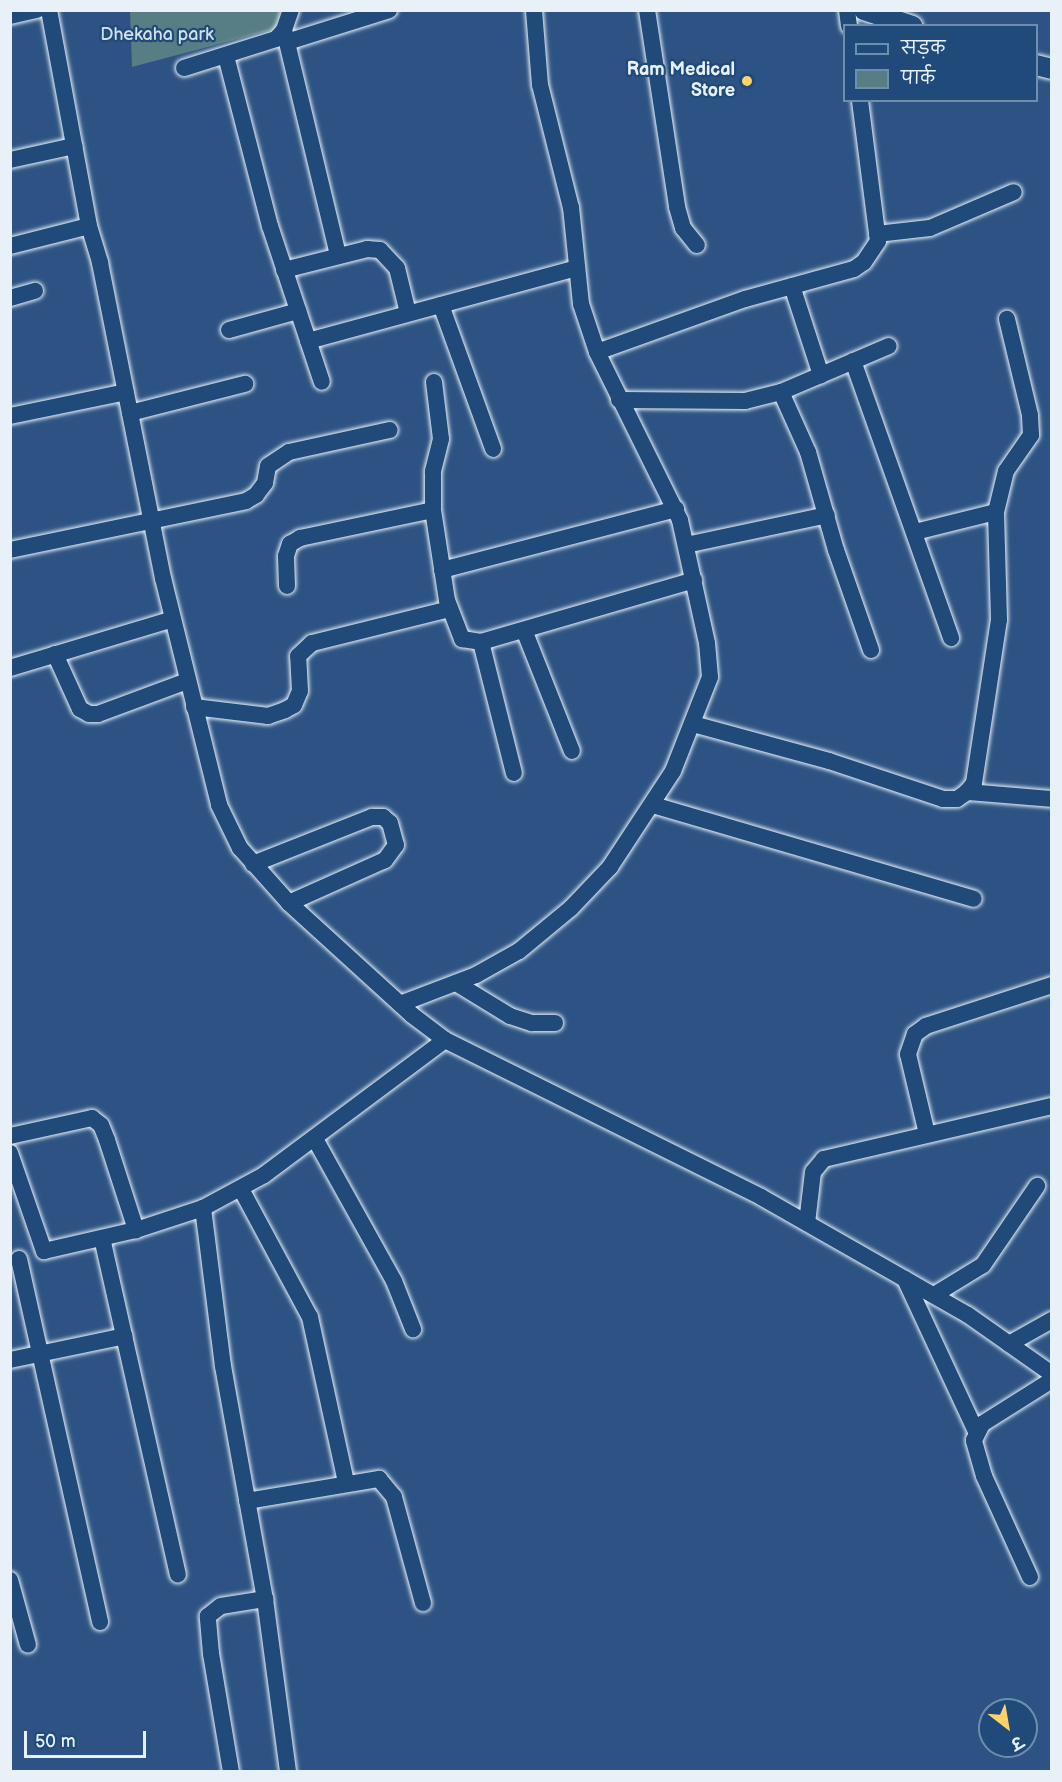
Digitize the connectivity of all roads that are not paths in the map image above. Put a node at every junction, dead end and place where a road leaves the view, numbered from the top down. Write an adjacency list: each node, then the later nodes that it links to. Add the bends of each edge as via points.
1 (37, 10): 8 (street)
2 (50, 10): 14 (street)
3 (291, 10): 10 (street)
4 (389, 10): 10 (street)
5 (534, 10): 22 (street, via 540,85 571,208)
6 (647, 10): 19 (street, via 677,207 682,228)
7 (864, 10): 9 (main road)
8 (10, 16)
9 (906, 24)
10 (286, 36): 11 (street); 21 (street)
11 (226, 56): 12 (street); 23 (street)
12 (184, 68)
13 (860, 102): 18 (street)
14 (74, 146): 15 (street); 17 (street)
15 (10, 160)
16 (1014, 192): 18 (street, via 930,228)
17 (89, 226): 20 (street); 40 (street)
18 (877, 234): 24 (street, via 873,253 859,266)
19 (697, 245)
20 (10, 246)
21 (338, 255): 23 (street); 29 (street, via 367,249 380,250 389,257 397,268)
22 (577, 268): 27 (street); 34 (street, via 581,304)
23 (284, 270): 28 (street)
24 (792, 286): 34 (street); 36 (street)
25 (34, 291): 26 (street)
26 (10, 298)
27 (441, 305): 29 (street); 46 (street)
28 (298, 311): 31 (street); 32 (street)
29 (408, 313): 32 (street)
30 (1007, 319): 49 (street, via 1030,415 1031,435 1006,471)
31 (229, 330)
32 (308, 341): 37 (street)
33 (889, 346): 35 (street)
34 (597, 352): 42 (street)
35 (853, 361): 36 (street); 52 (street)
36 (821, 375): 41 (street)
37 (322, 382)
38 (434, 382): 48 (street, via 441,439 433,472)
39 (245, 384): 43 (street)
40 (126, 392): 43 (street); 44 (street)
41 (781, 392): 42 (street, via 745,401 710,403); 50 (street, via 808,452)
42 (619, 400): 47 (street)
43 (130, 412): 51 (street)
44 (10, 416)
45 (390, 429): 51 (street, via 290,452 268,466 265,483 256,495)
46 (493, 449)
47 (676, 509): 53 (street); 55 (street)
48 (433, 510): 55 (street); 57 (street, via 300,538 290,544 286,556)
49 (996, 512): 52 (street); 71 (street, via 999,620 974,783)
50 (826, 515): 53 (street); 63 (street)
51 (152, 522): 54 (street); 59 (street)
52 (915, 532): 61 (street)
53 (686, 545): 56 (street)
54 (10, 550)
55 (442, 570): 58 (street)
56 (694, 580): 60 (street); 68 (street, via 710,677)
57 (287, 586)
58 (449, 609): 62 (street, via 462,639); 67 (street, via 312,643 298,656 300,691 294,705 285,710 268,716)
59 (173, 619): 64 (street); 66 (street)
60 (524, 630): 62 (street); 69 (street)
61 (951, 638)
62 (480, 642): 70 (street)
63 (872, 650)
64 (55, 654): 65 (street); 66 (street, via 80,709 89,714)
65 (10, 668)
66 (188, 681): 67 (street)
67 (194, 707): 74 (street, via 219,805)
68 (693, 724): 71 (street, via 829,761 943,799 957,799); 73 (street)
69 (572, 751)
70 (514, 773)
71 (967, 792): 72 (street)
72 (1052, 799)
73 (653, 805): 75 (street); 77 (street, via 610,867 571,908 519,951)
74 (253, 864): 76 (street); 76 (street, via 372,817 383,817 390,823 396,845 386,860)
75 (974, 899)
76 (289, 903): 79 (street)
77 (456, 983): 79 (street); 80 (street, via 510,1016 532,1023)
78 (1052, 985): 83 (street, via 926,1026 915,1034 908,1054)
79 (400, 1004): 81 (street)
80 (555, 1023)
81 (445, 1040): 85 (street); 90 (street)
82 (1052, 1106): 83 (street)
83 (927, 1134): 90 (street, via 824,1158 813,1172)
84 (10, 1136): 91 (street, via 92,1118 101,1125 107,1140)
85 (315, 1139): 88 (street); 98 (street, via 394,1281)
86 (10, 1153): 93 (street)
87 (1037, 1186): 96 (street, via 983,1265)
88 (241, 1190): 89 (street); 106 (street, via 310,1317)
89 (203, 1208): 91 (street); 107 (street)
90 (807, 1223): 95 (street)
91 (136, 1230): 92 (street)
92 (102, 1238): 93 (street); 99 (street)
93 (44, 1251): 94 (street)
94 (15, 1260): 101 (street)
95 (905, 1279): 96 (street); 105 (street)
96 (934, 1295): 100 (street)
97 (1052, 1320): 100 (street)
98 (413, 1329)
99 (125, 1336): 101 (street); 108 (street)
100 (1009, 1344): 103 (street)
101 (39, 1353): 102 (street); 113 (street)
102 (10, 1360)
103 (1052, 1374)
104 (1052, 1380): 105 (street)
105 (976, 1431): 109 (street, via 975,1449 984,1476)
106 (346, 1482): 107 (street); 112 (street, via 379,1479 388,1487)
107 (247, 1501): 111 (street)
108 (178, 1575)
109 (1030, 1577)
110 (10, 1580): 114 (street)
111 (265, 1599): 115 (street, via 221,1606 208,1616); 116 (street)
112 (423, 1603)
113 (100, 1622)
114 (28, 1645)
115 (231, 1772)
116 (288, 1772)

